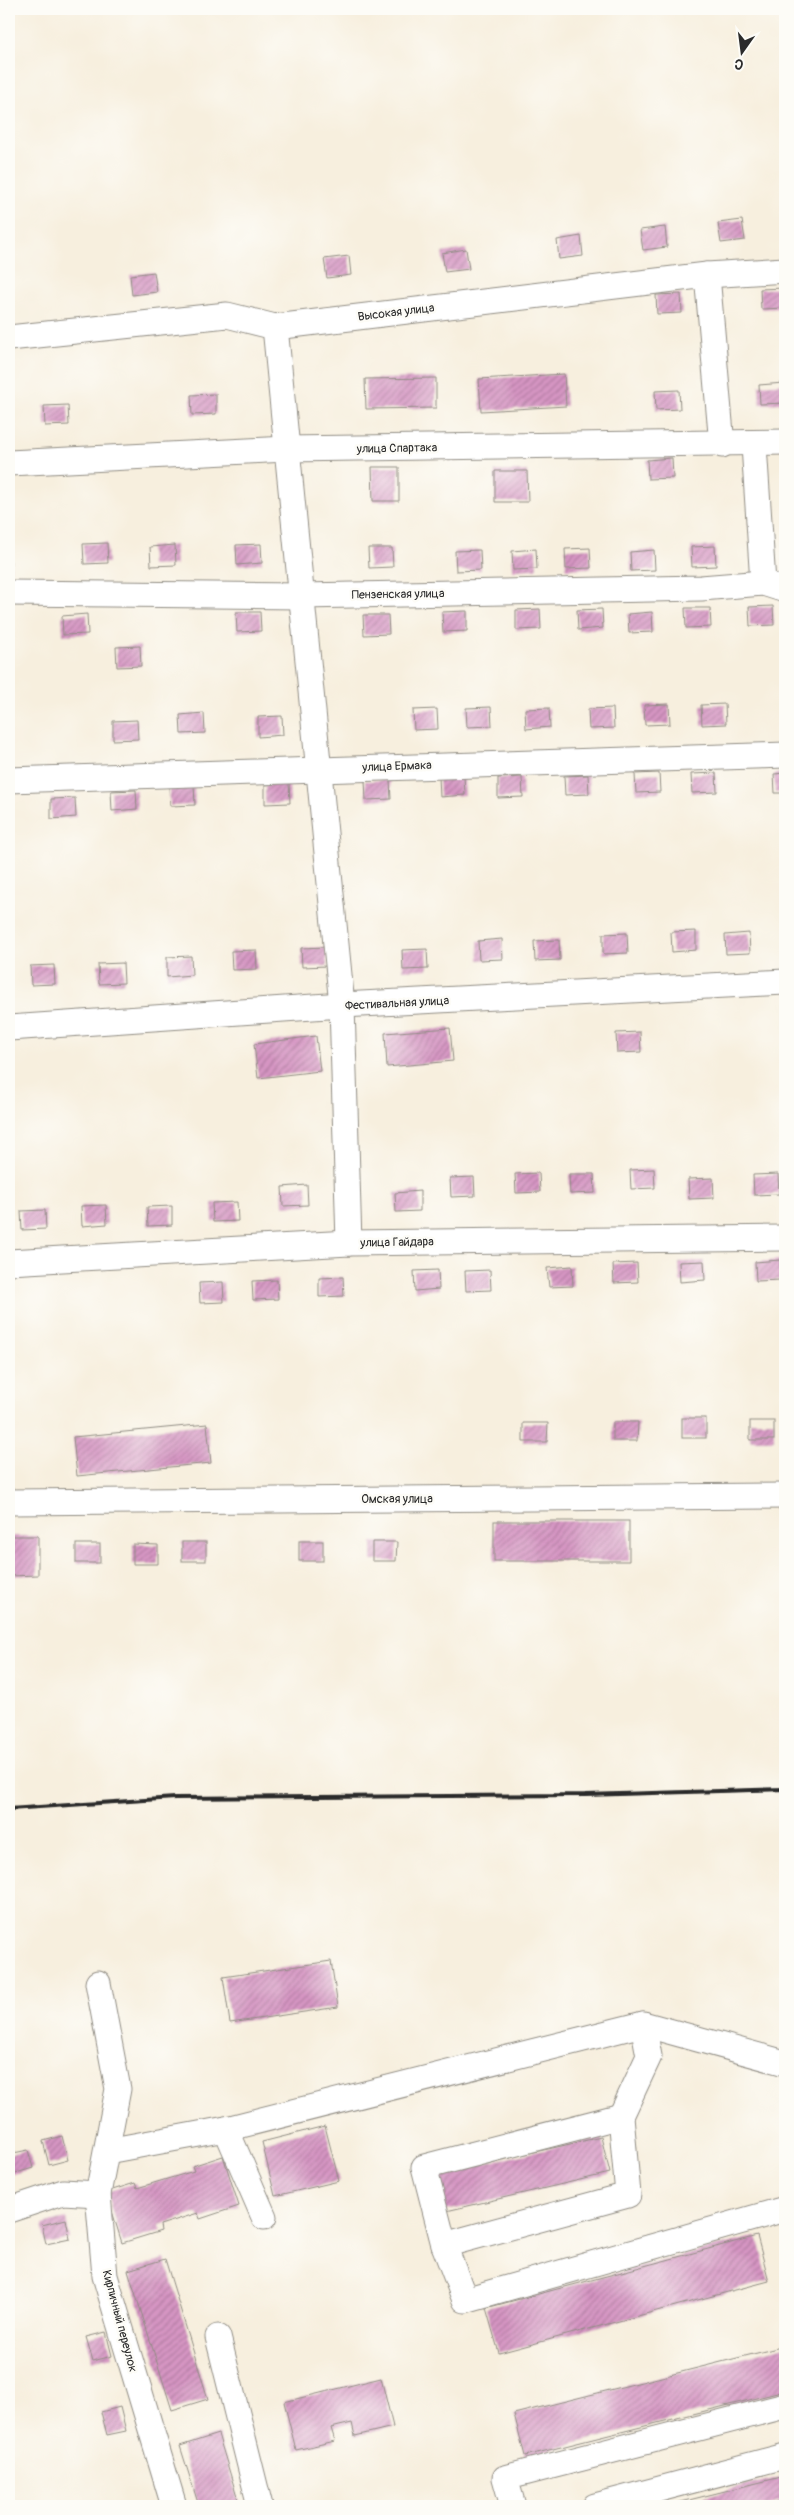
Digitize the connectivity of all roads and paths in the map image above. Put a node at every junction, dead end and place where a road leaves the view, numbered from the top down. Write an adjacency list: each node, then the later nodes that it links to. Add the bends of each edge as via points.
1 (785, 270): 2 (street, Высокая улица)
2 (707, 275): 3 (street, Высокая улица); 7 (street)
3 (274, 327): 4 (street, Высокая улица, via 227,315); 8 (street)
4 (9, 338)
5 (785, 442): 6 (street, улица Спартака)
6 (754, 444): 7 (street, улица Спартака); 10 (street)
7 (722, 445): 8 (street, улица Спартака)
8 (287, 449): 9 (street, улица Спартака); 12 (street)
9 (9, 463)
10 (774, 587): 12 (street, Пензенская улица)
11 (9, 593): 12 (street, Пензенская улица)
12 (303, 596): 14 (street)
13 (785, 755): 14 (street, улица Ермака)
14 (320, 768): 15 (street, улица Ермака); 17 (street)
15 (9, 780)
16 (785, 982): 17 (street, Фестивальная улица)
17 (342, 1005): 18 (street, Фестивальная улица); 20 (street)
18 (9, 1028)
19 (785, 1238): 20 (street, улица Гайдара)
20 (349, 1243): 21 (street, улица Гайдара)
21 (9, 1262)
22 (785, 1496): 23 (street, Омская улица)
23 (9, 1502)
24 (98, 1984): 29 (street, Кирпичный переулок, via 118,2090)
25 (642, 2024): 26 (street); 27 (street, via 649,2056); 28 (street)
26 (785, 2063)
27 (622, 2116): 34 (street, via 628,2195); 34 (street, via 424,2167)
28 (226, 2129): 29 (street); 33 (street)
29 (107, 2151): 30 (street, Кирпичный переулок)
30 (98, 2194): 31 (street, via 62,2192); 38 (street, Кирпичный переулок, via 105,2276)
31 (9, 2210)
32 (784, 2210): 34 (street, via 465,2300)
33 (264, 2217)
34 (444, 2245)
35 (218, 2337): 39 (street)
36 (785, 2406): 40 (street, via 505,2478)
37 (785, 2456): 41 (street)
38 (174, 2506)
39 (260, 2506)
40 (513, 2506)
41 (595, 2506)

